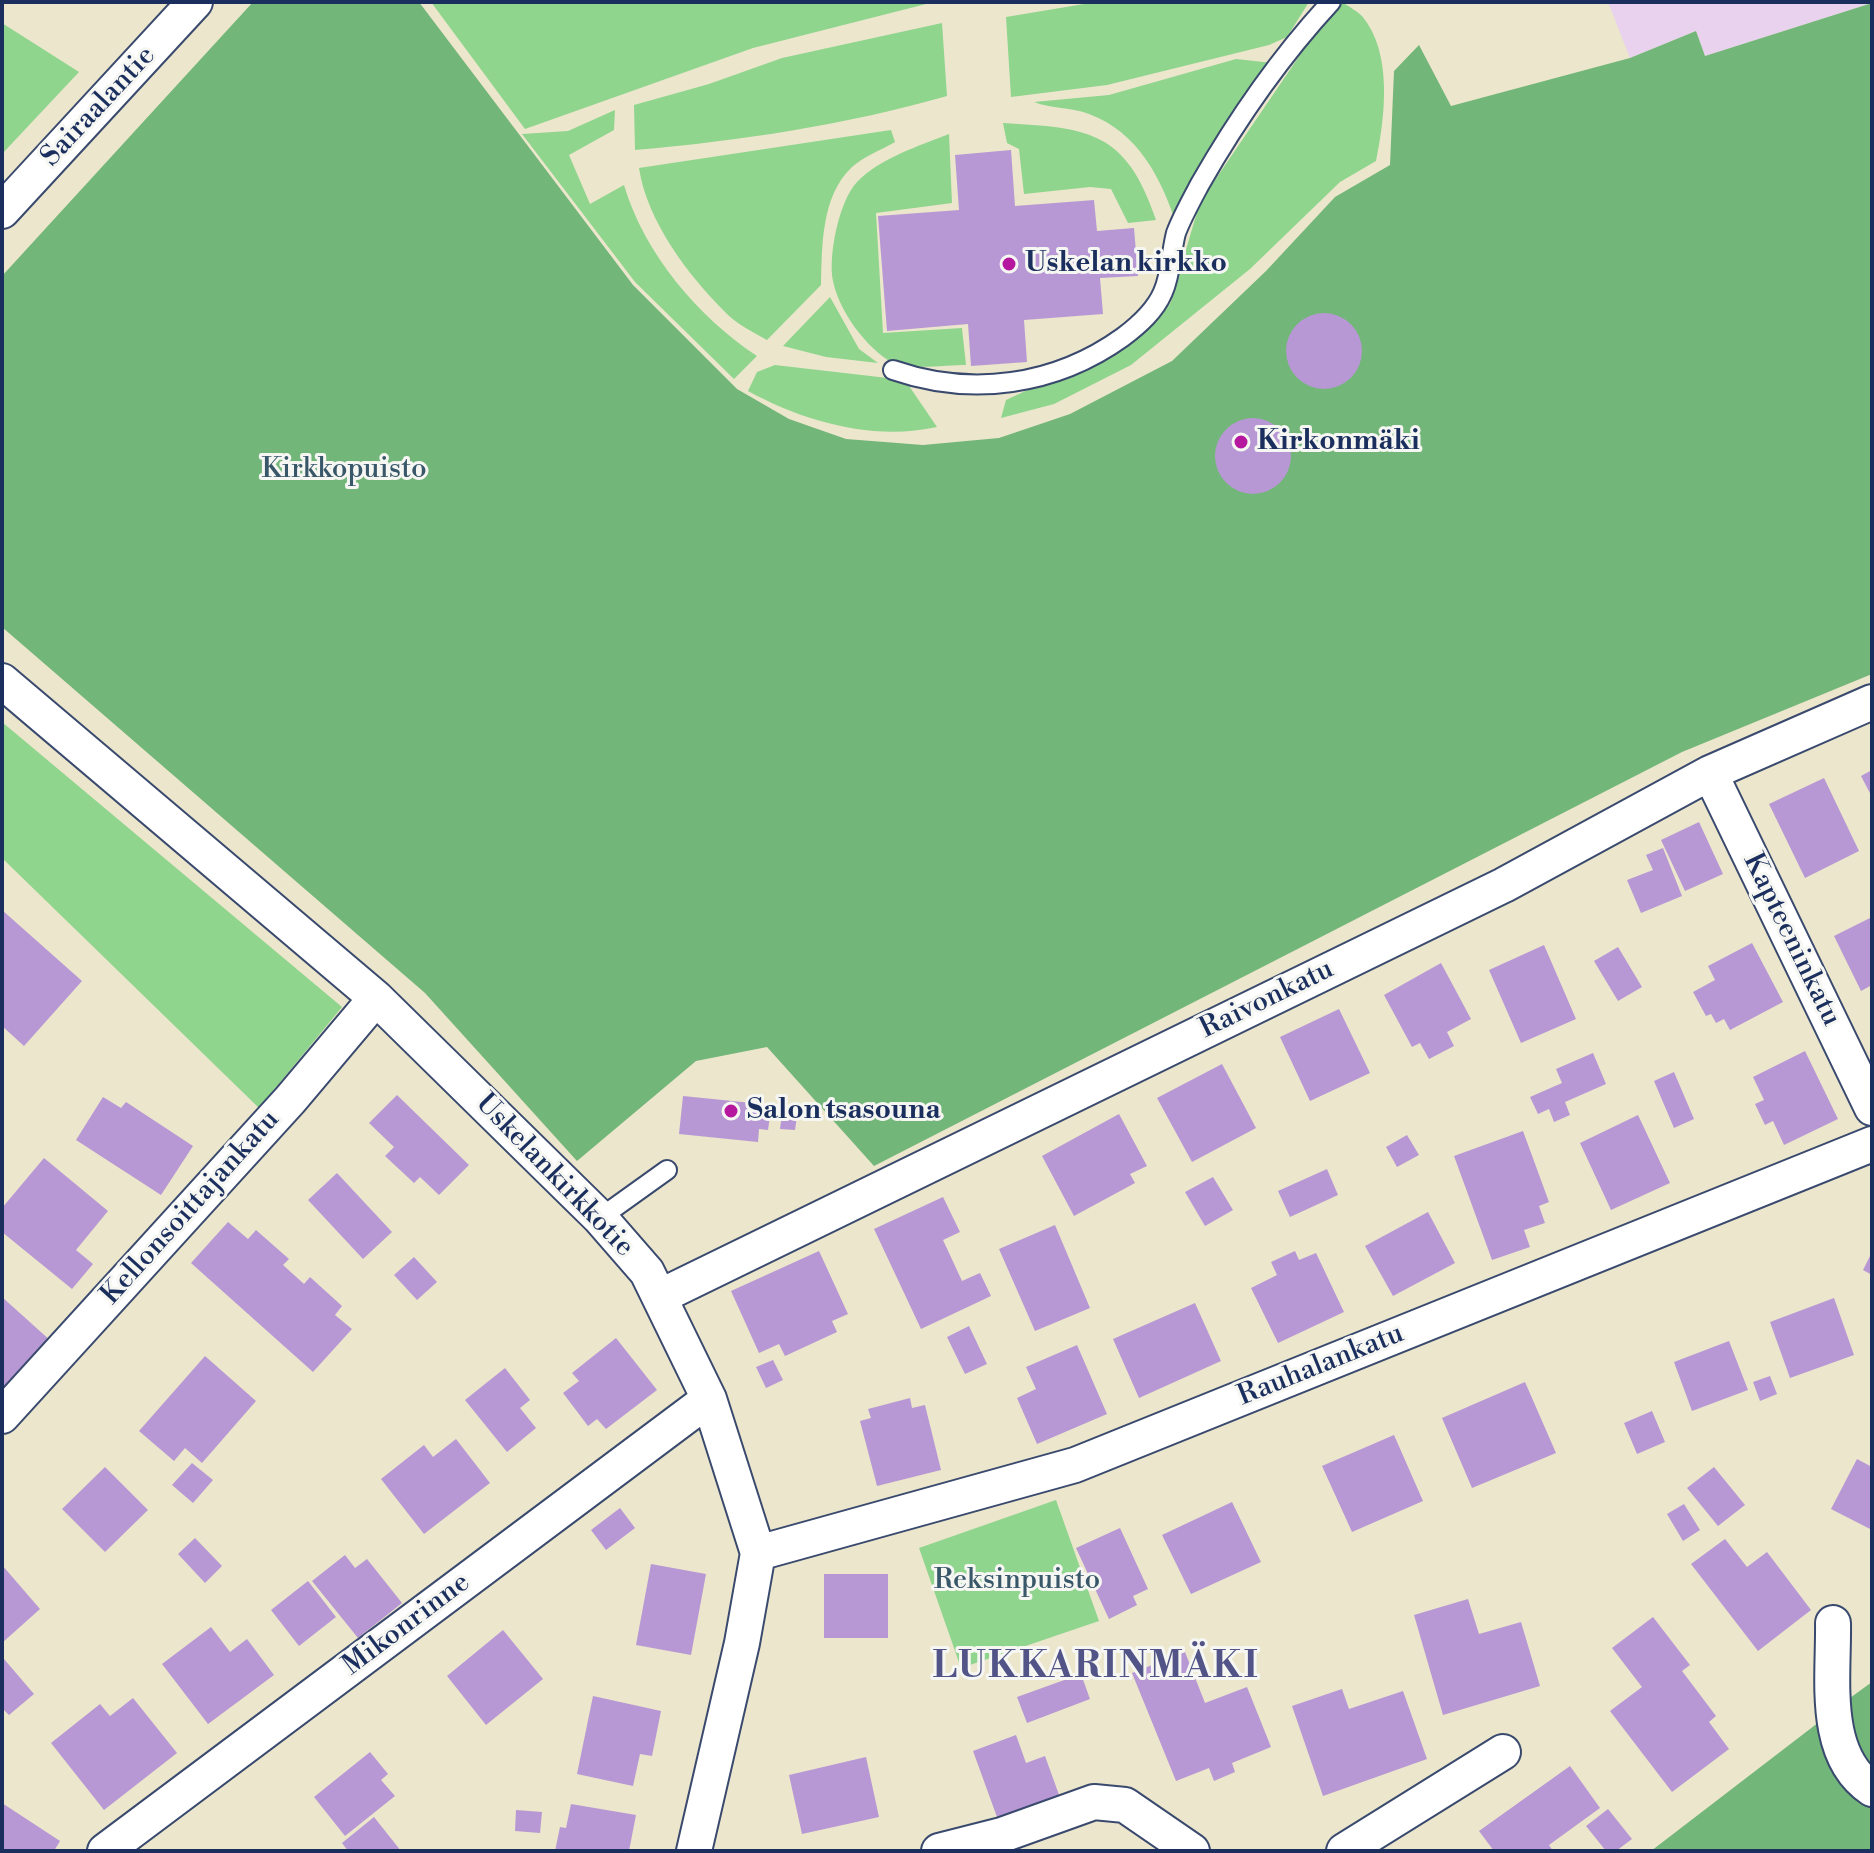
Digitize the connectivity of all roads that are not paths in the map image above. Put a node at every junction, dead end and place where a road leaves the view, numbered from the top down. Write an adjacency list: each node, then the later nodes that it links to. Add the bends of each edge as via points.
1 (195, 2): 3 (street, Sairaalantie)
2 (1331, 2): 4 (lane, via 1259,94 1200,184 1177,232 1163,292 1132,330 1079,363 1010,383 941,384)
3 (2, 211)
4 (893, 370)
5 (2, 681): 8 (street, Uskelankirkkotie)
6 (1872, 702): 7 (street, Raivonkatu)
7 (1710, 773): 9 (street, Kapteeninkatu); 13 (street, Raivonkatu, via 1504,885)
8 (376, 998): 12 (street, Uskelankirkkotie); 15 (street, Kellonsoittajankatu)
9 (1872, 1108)
10 (1872, 1144): 16 (street, Rauhalankatu, via 1075,1465)
11 (667, 1170): 12 (lane)
12 (600, 1218): 13 (street, Uskelankirkkotie)
13 (661, 1296): 14 (street, Uskelankirkkotie)
14 (709, 1399): 16 (street, Uskelankirkkotie); 20 (street, Mikonrinne)
15 (2, 1416)
16 (758, 1553): 21 (street, Uskelankirkkotie)
17 (1833, 1623): 19 (street, via 1835,1732 1856,1779)
18 (1503, 1752): 24 (street)
19 (1872, 1789)
20 (105, 1851)
21 (694, 1851)
22 (939, 1851): 23 (street, via 1094,1802 1125,1805)
23 (1192, 1851)
24 (1344, 1851)

